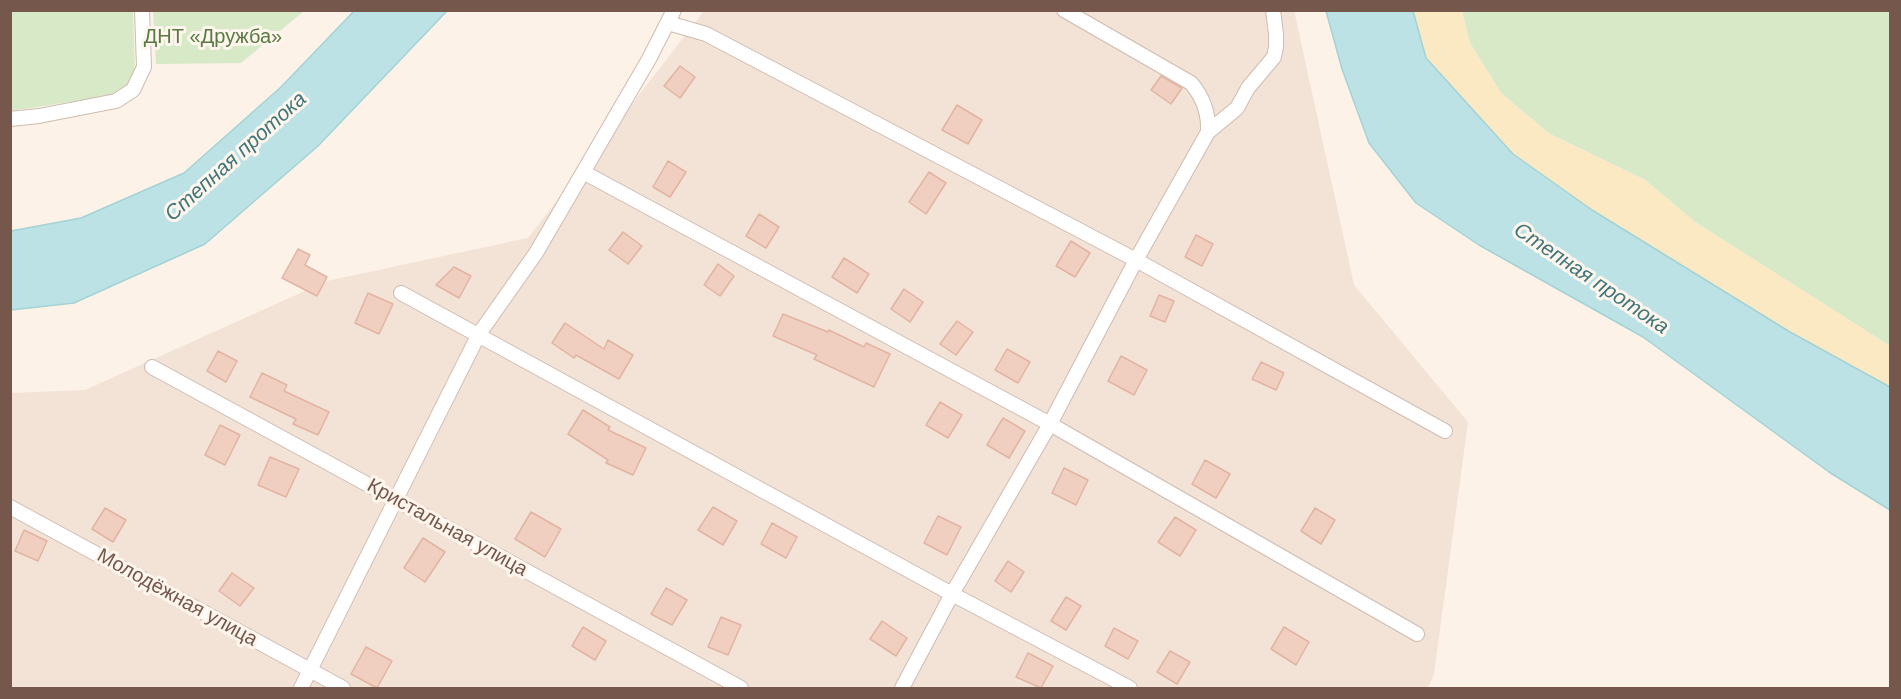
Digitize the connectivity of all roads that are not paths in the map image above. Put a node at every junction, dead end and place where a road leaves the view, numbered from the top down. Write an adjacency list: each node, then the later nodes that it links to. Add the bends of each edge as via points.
1 (142, 10): 5 (street, via 144,68 133,90 116,101)
2 (1064, 10): 6 (street, via 1191,82 1204,104)
3 (1273, 10): 6 (street, via 1274,57 1237,108)
4 (671, 17): 7 (street); 8 (street)
5 (10, 119)
6 (1208, 132): 8 (street)
7 (583, 172): 10 (street, via 536,254); 12 (street)
8 (1136, 260): 12 (street); 13 (street)
9 (401, 293): 10 (street)
10 (479, 334): 14 (street); 16 (street)
11 (152, 367): 14 (street, Кристальная улица)
12 (1050, 424): 16 (street); 17 (street)
13 (1445, 431)
14 (397, 500): 18 (street); 21 (street, Кристальная улица)
15 (10, 507): 18 (street, Молодёжная улица)
16 (952, 594): 22 (street); 23 (street)
17 (1417, 634)
18 (310, 670): 19 (street); 20 (street, Молодёжная улица)
19 (301, 688)
20 (343, 688)
21 (741, 688)
22 (902, 688)
23 (1130, 688)

